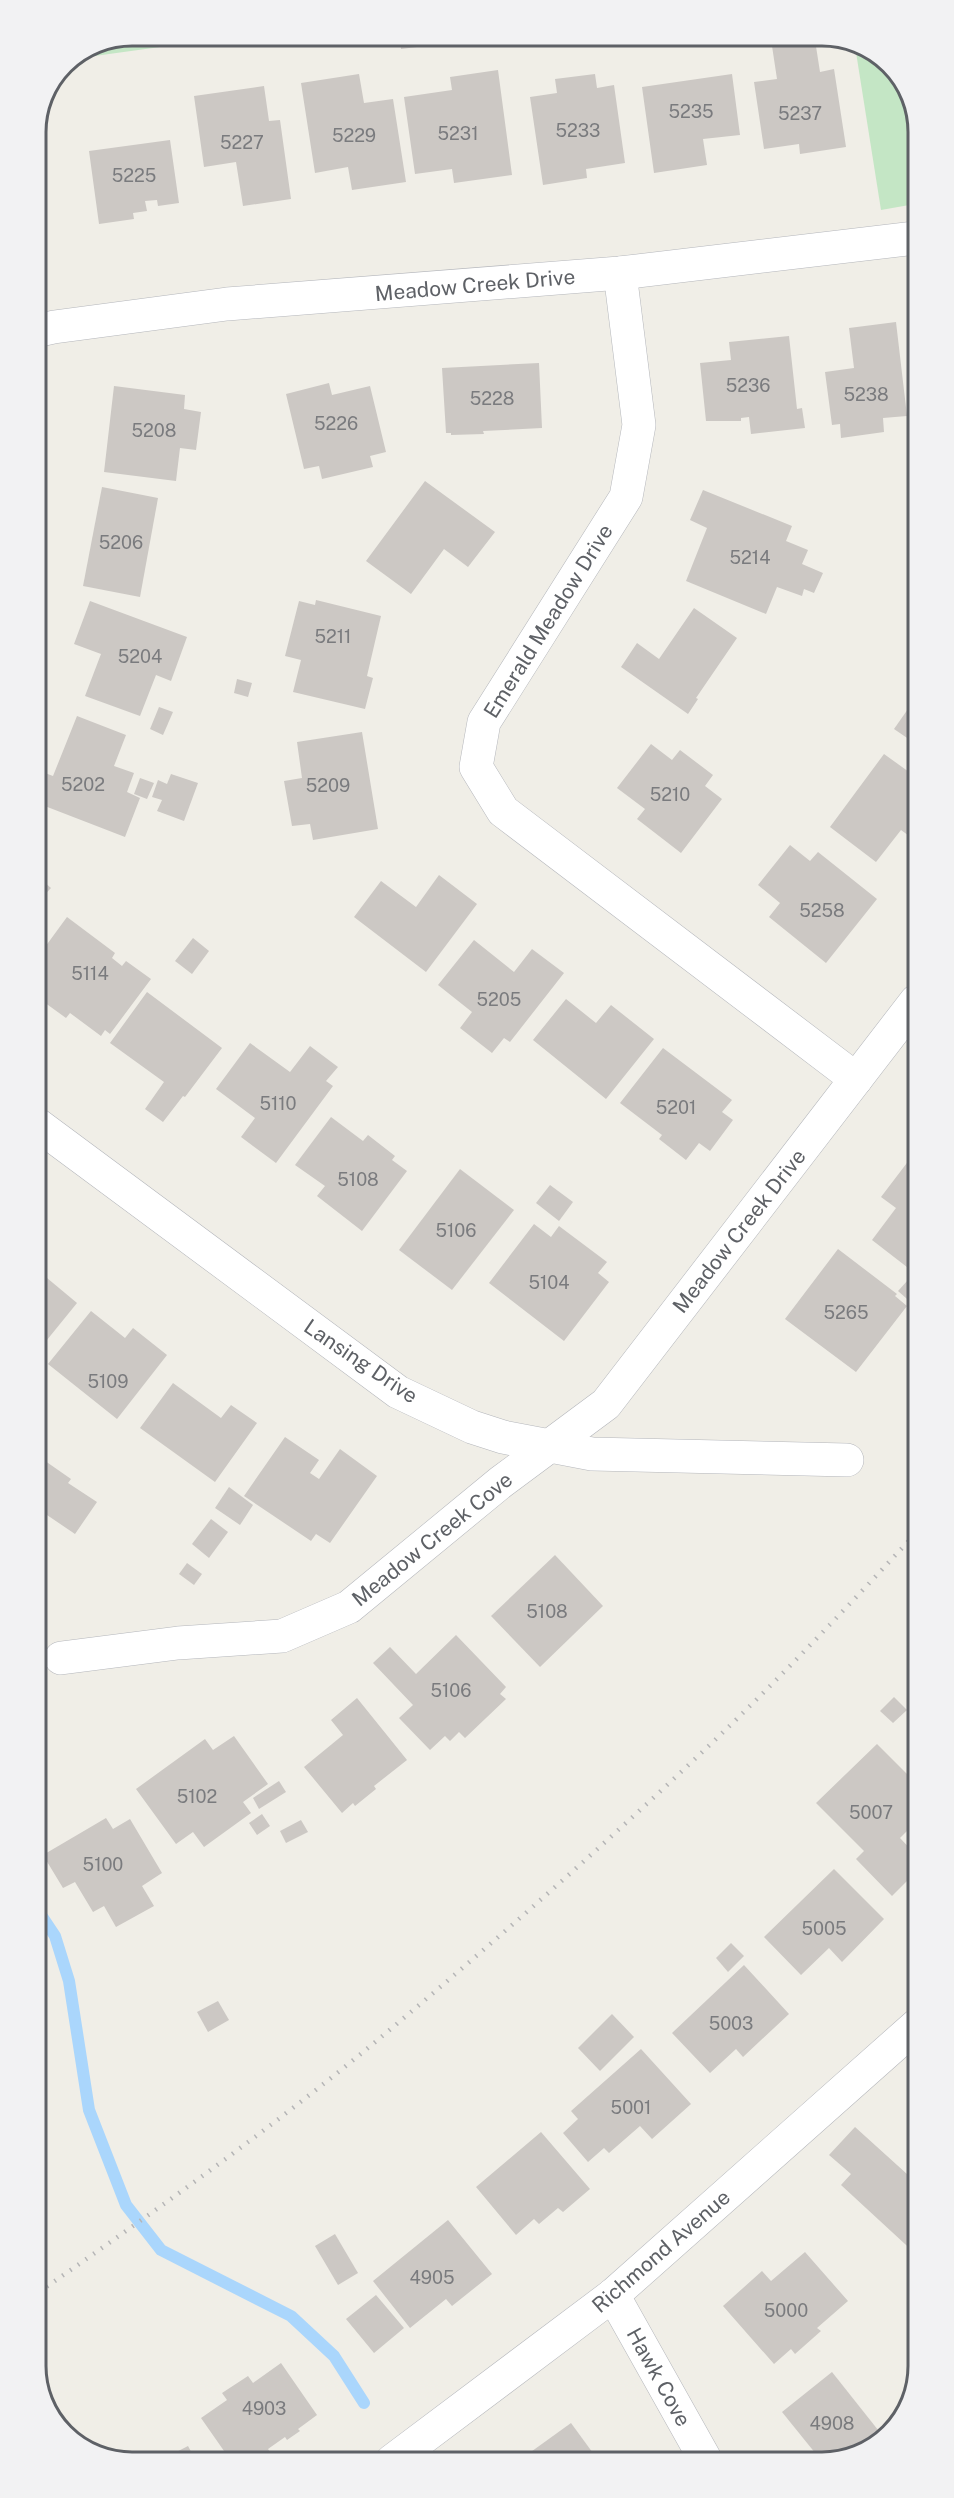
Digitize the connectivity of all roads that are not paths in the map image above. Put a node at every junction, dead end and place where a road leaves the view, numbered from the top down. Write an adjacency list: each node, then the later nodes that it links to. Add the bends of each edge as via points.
1 (908, 239): 2 (street, Meadow Creek Drive)
2 (620, 273): 3 (street, Meadow Creek Drive, via 227,304); 5 (street, Emerald Meadow Drive, via 639,425 626,497 484,722 476,767 503,811)
3 (47, 329)
4 (908, 1011): 5 (street, Meadow Creek Drive)
5 (856, 1079): 7 (street, Meadow Creek Drive, via 606,1404)
6 (47, 1131): 7 (street, Lansing Drive, via 398,1392 472,1427)
7 (549, 1446): 8 (street, Lansing Drive, via 592,1454); 9 (street, Meadow Creek Cove, via 349,1607 301,1628 282,1636 178,1643)
8 (847, 1461)
9 (61, 1658)
10 (908, 2034): 11 (street, Richmond Avenue)
11 (613, 2295): 12 (street, Richmond Avenue); 13 (street, Hawk Cove)
12 (405, 2451)
13 (701, 2452)

